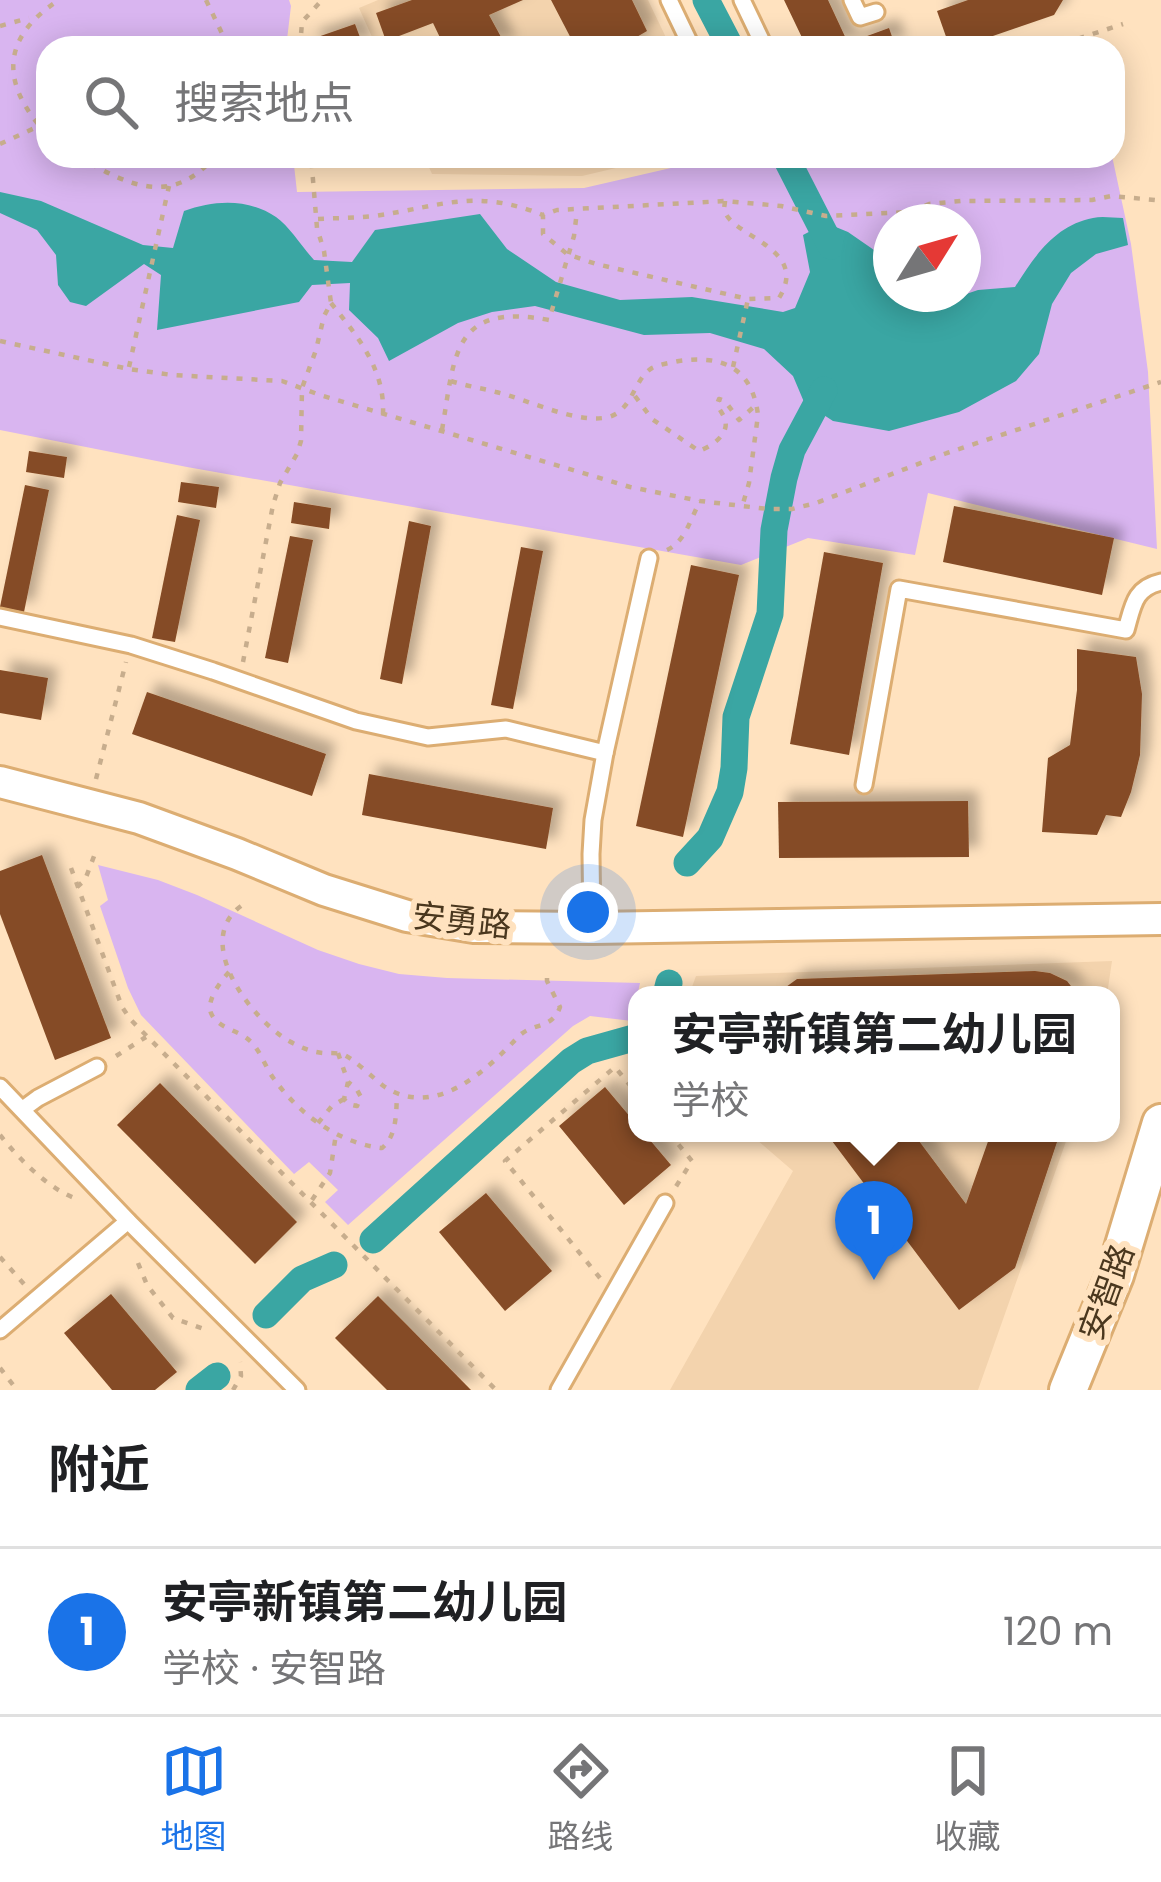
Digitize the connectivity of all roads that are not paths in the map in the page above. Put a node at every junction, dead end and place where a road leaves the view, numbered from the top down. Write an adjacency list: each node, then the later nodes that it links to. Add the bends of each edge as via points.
1 (669, 0): 5 (lane)
2 (742, 0): 6 (lane)
3 (852, 0): 4 (lane, via 860,17)
4 (876, 12)
5 (686, 36)
6 (759, 36)
7 (649, 559): 10 (lane)
8 (1161, 582): 12 (lane, via 1135,600 1126,630 899,589)
9 (0, 616): 10 (lane, via 131,645 356,721 428,737 506,728)
10 (605, 753): 14 (lane, via 590,854)
11 (0, 782): 14 (street, 安勇路, via 140,818 407,916)
12 (864, 785)
13 (1161, 919): 14 (street, 安勇路)
14 (592, 928)
15 (97, 1067): 17 (lane)
16 (0, 1087): 17 (lane)
17 (23, 1109): 20 (lane)
18 (1161, 1123): 24 (street, 安智路, via 1115,1275)
19 (665, 1203): 23 (lane)
20 (128, 1221): 21 (lane); 22 (lane)
21 (0, 1330)
22 (297, 1390)
23 (559, 1390)
24 (1068, 1390)

